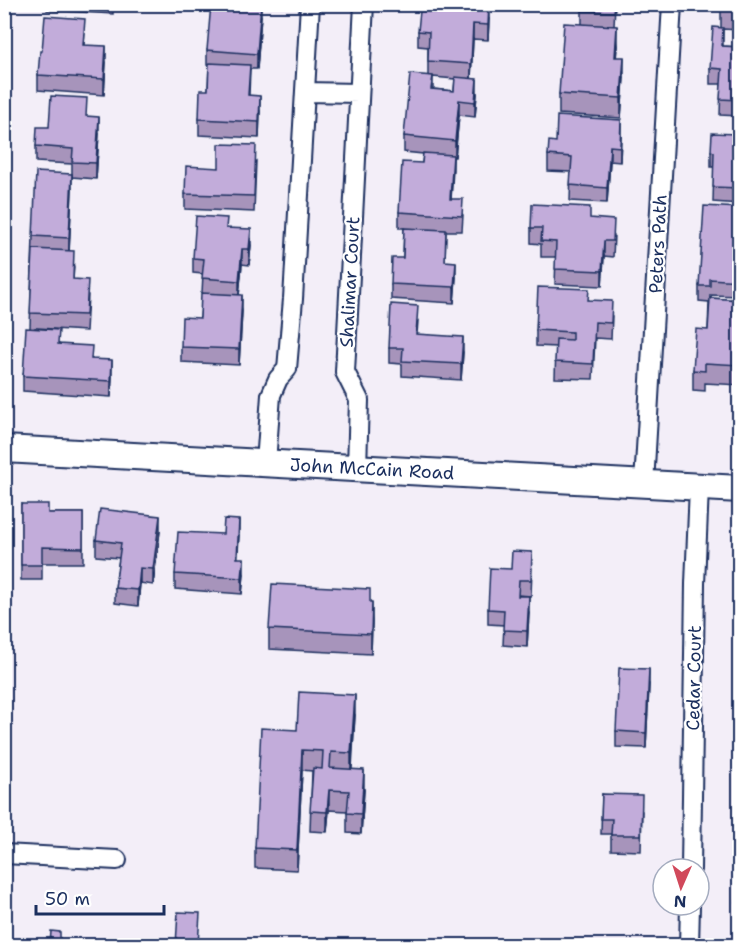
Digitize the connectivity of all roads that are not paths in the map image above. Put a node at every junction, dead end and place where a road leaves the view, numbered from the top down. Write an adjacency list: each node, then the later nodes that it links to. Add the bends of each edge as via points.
1 (310, 4): 4 (street)
2 (364, 4): 5 (street, Shalimar Court)
3 (672, 4): 9 (street, Peters Path)
4 (305, 92): 5 (street); 7 (street, via 287,369 272,395)
5 (359, 93): 8 (street, Shalimar Court, via 345,371 359,400)
6 (4, 449): 7 (main road, John McCain Road)
7 (266, 463): 8 (main road, John McCain Road)
8 (357, 468): 9 (main road, John McCain Road)
9 (644, 484): 10 (main road, John McCain Road)
10 (699, 487): 11 (main road, John McCain Road); 13 (street, Cedar Court)
11 (740, 489)
12 (4, 854): 14 (street)
13 (691, 857)
14 (117, 860)
15 (690, 917): 16 (street)
16 (689, 945)

